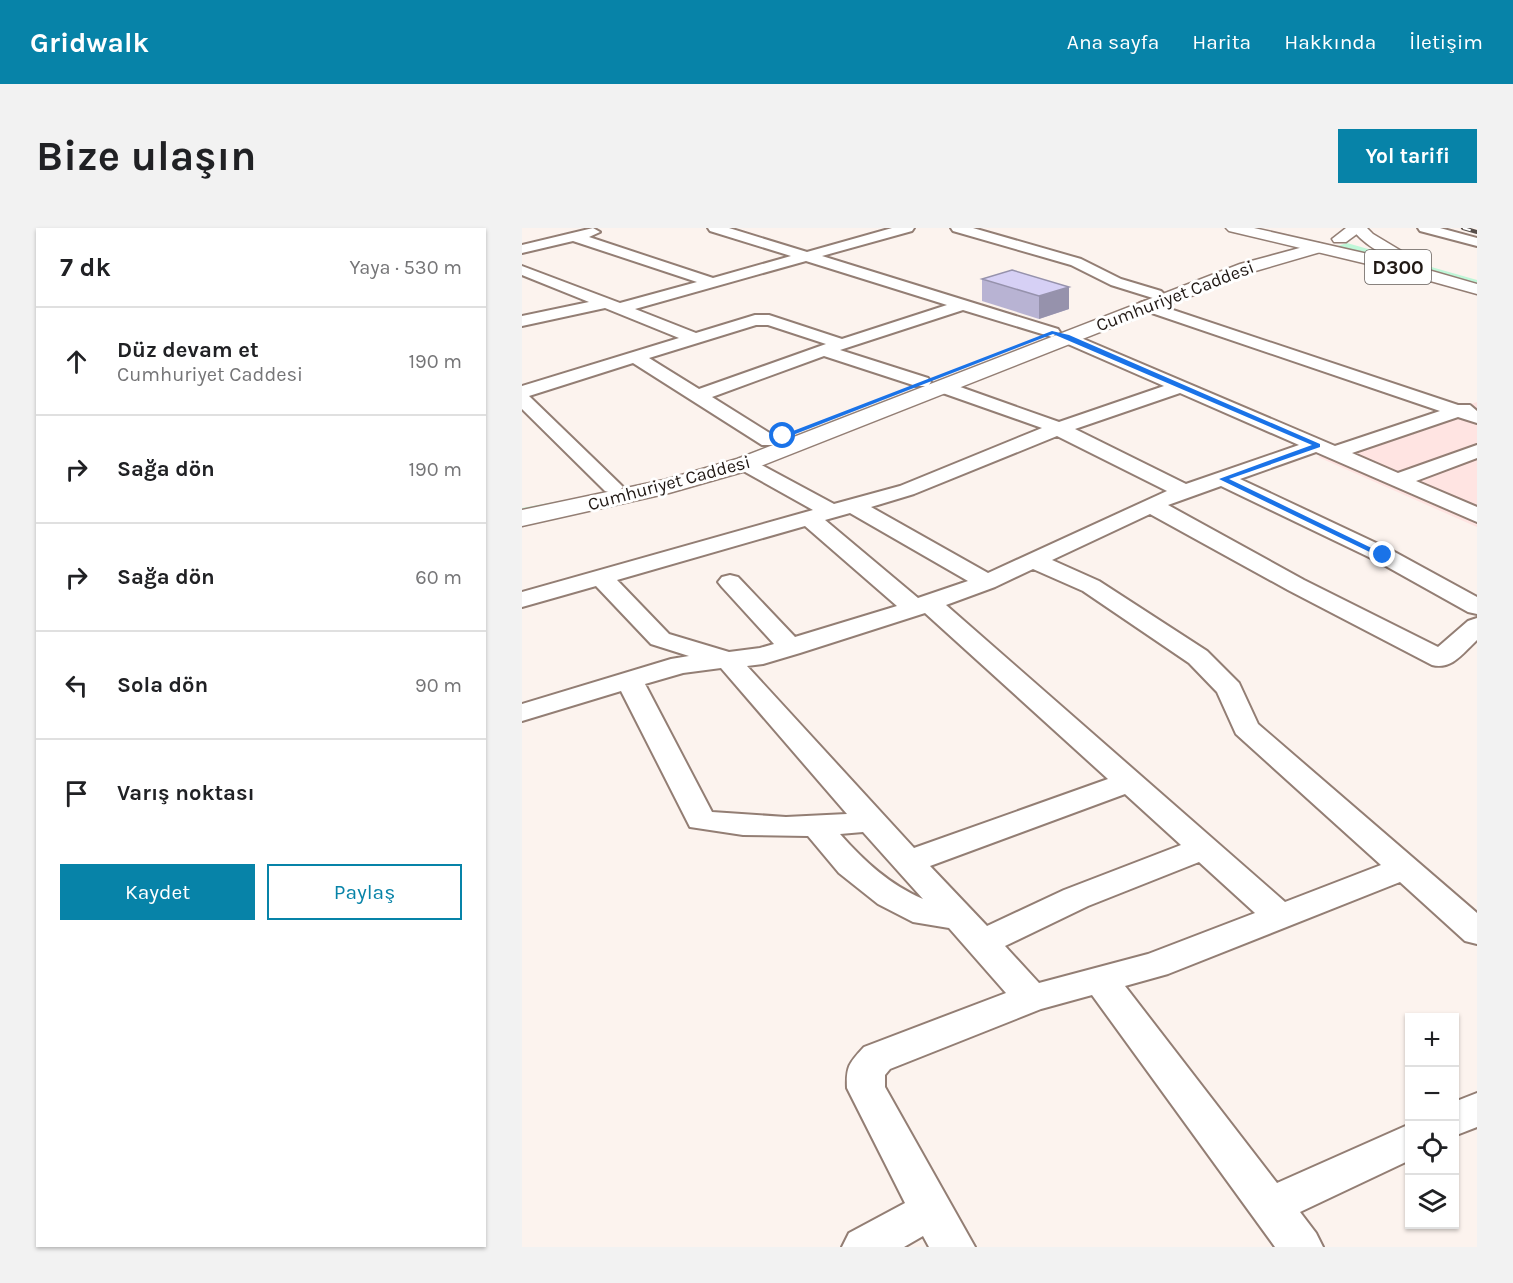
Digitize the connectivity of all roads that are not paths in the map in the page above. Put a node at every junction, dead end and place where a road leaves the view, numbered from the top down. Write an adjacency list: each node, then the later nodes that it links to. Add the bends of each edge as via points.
1 (715, 228): 9 (street)
2 (761, 228): 9 (street)
3 (907, 228): 16 (street)
4 (958, 228): 24 (street, via 1076,262)
5 (1232, 228): 11 (main road, D300); 17 (main road, via 1249,242)
6 (1358, 228): 12 (main road); 15 (main road)
7 (1425, 228): 13 (street)
8 (603, 230): 10 (street)
9 (735, 234): 16 (street)
10 (575, 237): 14 (street); 22 (street)
11 (1300, 237): 12 (main road, D300); 17 (main road, Cumhuriyet Caddesi); 18 (main road, Cumhuriyet Caddesi); 19 (main road, D300)
12 (1340, 239): 15 (main road, D300)
13 (1477, 242)
14 (522, 249)
15 (1395, 252): 21 (main road, D300)
16 (806, 256): 22 (street); 25 (street)
17 (1245, 258): 24 (main road, Cumhuriyet Caddesi)
18 (1271, 260): 19 (main road); 24 (main road, Cumhuriyet Caddesi)
19 (1369, 260): 23 (main road, D300)
20 (522, 270): 26 (street)
21 (1477, 278)
22 (711, 282): 26 (street)
23 (1477, 289)
24 (1151, 300): 28 (main road, Cumhuriyet Caddesi); 39 (street)
25 (962, 305): 28 (street); 30 (street)
26 (611, 306): 27 (street); 29 (street)
27 (522, 321)
28 (1060, 334): 33 (main road, Cumhuriyet Caddesi); 34 (street); 35 (main road, Cumhuriyet Caddesi)
29 (694, 338): 30 (street, via 762,320); 32 (street)
30 (842, 344): 31 (street)
31 (824, 351): 33 (street); 37 (street)
32 (635, 357): 36 (street); 37 (street)
33 (922, 382): 41 (main road, Cumhuriyet Caddesi)
34 (1181, 386): 40 (street); 42 (street)
35 (943, 387): 40 (street); 44 (main road, Cumhuriyet Caddesi)
36 (522, 392)
37 (698, 396): 41 (street)
38 (522, 399): 47 (street)
39 (1471, 411): 42 (street)
40 (1059, 428): 48 (street); 51 (street, via 907,490)
41 (770, 441): 47 (main road, Cumhuriyet Caddesi, via 706,464)
42 (1326, 449): 45 (street); 46 (street)
43 (1477, 451): 46 (street)
44 (745, 464): 51 (street); 53 (main road, Cumhuriyet Caddesi, via 651,491)
45 (1223, 479): 48 (street); 61 (street, via 1392,560)
46 (1398, 480): 52 (street)
47 (612, 487): 49 (main road, Cumhuriyet Caddesi)
48 (1186, 492): 50 (street)
49 (522, 505)
50 (1151, 505): 55 (street); 62 (street, via 1441,659)
51 (844, 509): 54 (street); 58 (street)
52 (1475, 512)
53 (522, 518)
54 (810, 519): 56 (street); 60 (street)
55 (1034, 561): 58 (street); 72 (street, via 1091,586 1198,657 1229,689 1246,728)
56 (601, 577): 59 (street); 64 (street, via 660,639)
57 (730, 582): 63 (street)
58 (987, 582): 60 (street)
59 (522, 600)
60 (922, 606): 63 (street); 67 (street)
61 (1477, 607)
62 (1477, 626)
63 (791, 648): 64 (street)
64 (728, 660): 65 (street, via 680,665); 68 (street)
65 (630, 680): 66 (street); 69 (street, via 701,820 730,825)
66 (522, 713)
67 (1129, 782): 70 (street); 71 (street)
68 (871, 821): 69 (street); 71 (street)
69 (818, 827): 73 (street, via 837,854 869,884 922,913)
70 (1203, 848): 74 (street); 76 (street, via 1076,898)
71 (908, 862): 73 (street)
72 (1406, 867): 74 (street); 75 (street)
73 (957, 917): 76 (street)
74 (1281, 917): 77 (street, via 1156,965)
75 (1477, 932)
76 (981, 943): 78 (street)
77 (1100, 980): 78 (street); 82 (street)
78 (1032, 998): 83 (street, via 877,1058 865,1071 866,1088)
79 (1477, 1109): 80 (street)
80 (1459, 1118)
81 (1405, 1143): 82 (street)
82 (1270, 1206): 86 (street)
83 (930, 1210): 84 (street); 85 (street)
84 (864, 1247)
85 (953, 1247)
86 (1301, 1247)

